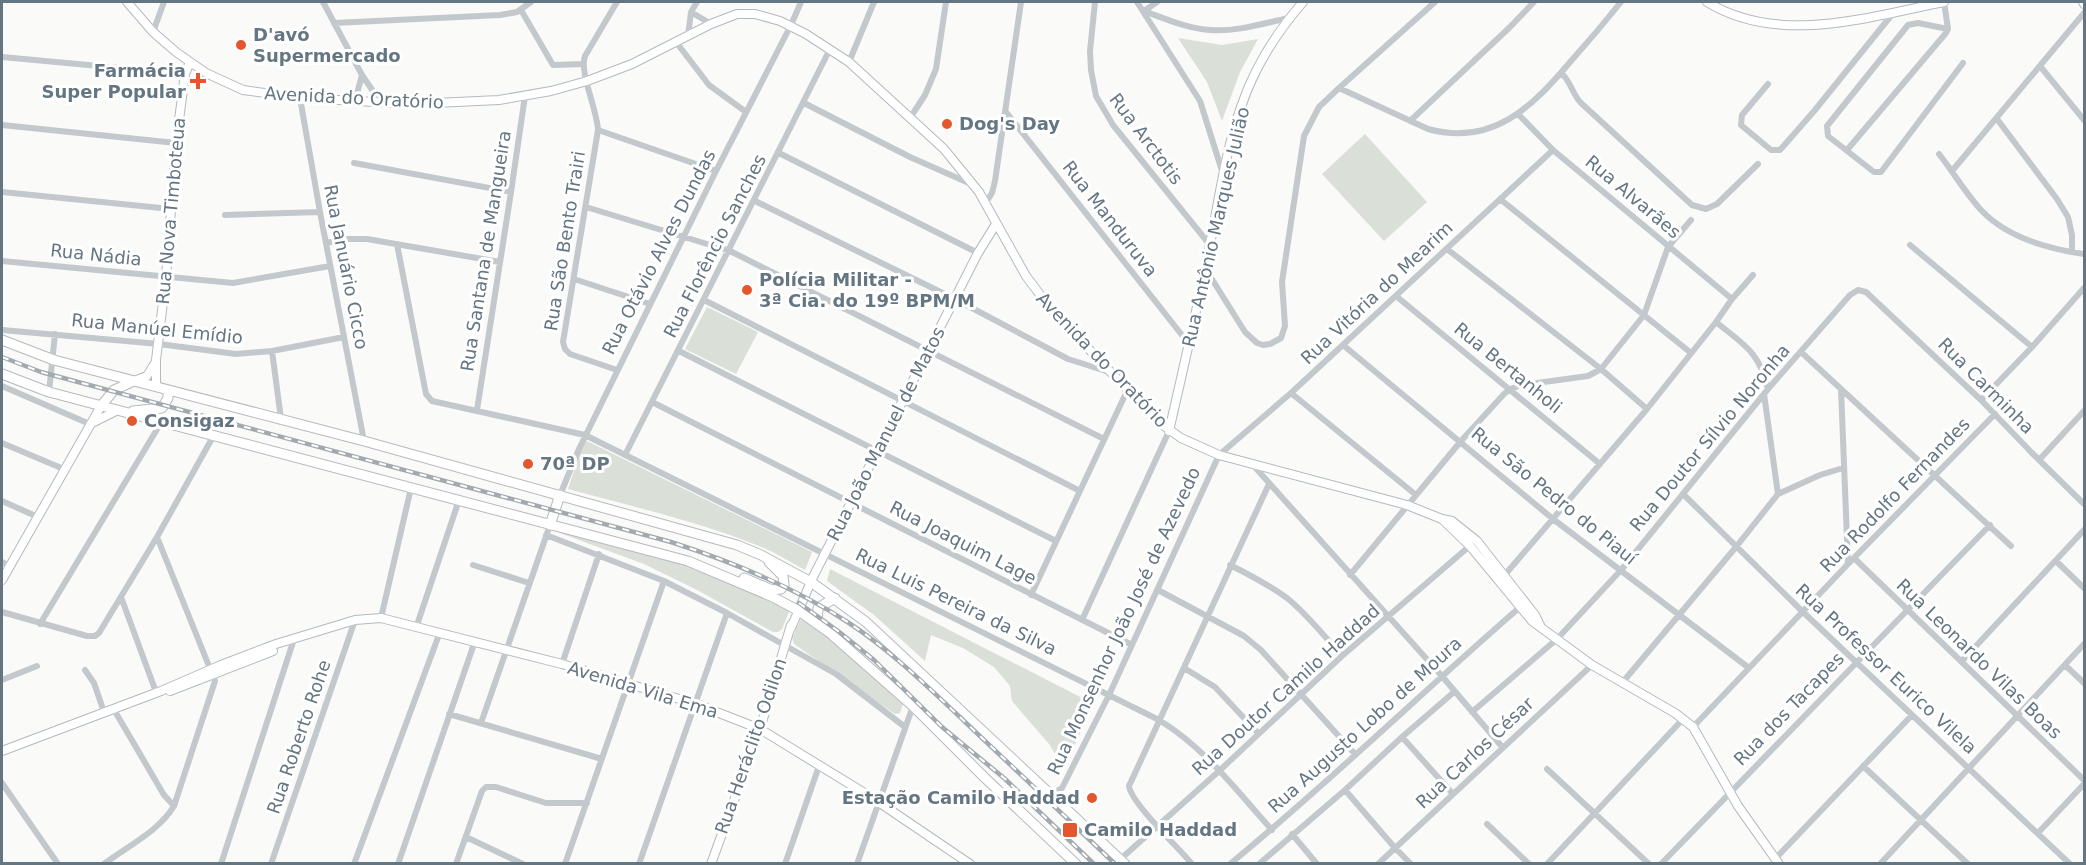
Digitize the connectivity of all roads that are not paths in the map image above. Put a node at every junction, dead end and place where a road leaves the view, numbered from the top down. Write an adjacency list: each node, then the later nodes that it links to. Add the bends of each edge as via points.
1 (127, 2): 30 (main road, Avenida do Oratório)
2 (164, 2): 30 (street)
3 (324, 2): 26 (street)
4 (531, 2): 20 (street)
5 (617, 2): 38 (street)
6 (697, 2): 23 (street)
7 (801, 2): 28 (street, Rua Otávio Alves Dundas)
8 (874, 2): 36 (street)
9 (946, 2): 54 (street, via 936,69)
10 (1021, 2): 52 (street)
11 (1095, 2): 85 (street, Rua Arctotis, via 1090,51 1096,96 1113,125)
12 (1137, 2): 21 (street)
13 (1157, 2): 21 (street)
14 (1303, 2): 25 (main road, Rua Antônio Marques Julião)
15 (1435, 2): 45 (street)
16 (1534, 2): 56 (street)
17 (1621, 2): 40 (street)
18 (1707, 2): 22 (main road, via 1730,14 1773,25 1814,25)
19 (1944, 2): 22 (main road); 29 (street)
20 (521, 10): 26 (street, via 500,15); 38 (street, via 553,65)
21 (1143, 11): 25 (street, via 1211,30); 69 (street, via 1200,101)
22 (1894, 11): 44 (street, via 1815,110 1776,151 1741,125 1742,115)
23 (691, 12): 27 (street); 31 (street)
24 (2085, 13): 39 (street)
25 (1289, 18): 69 (main road, Rua Antônio Marques Julião, via 1258,67 1241,106)
26 (334, 23): 42 (street)
27 (711, 24): 28 (main road, Avenida do Oratório, via 747,13); 31 (main road, Avenida do Oratório)
28 (791, 26): 33 (main road, Avenida do Oratório); 51 (street, Rua Otávio Alves Dundas)
29 (1947, 29): 62 (street); 62 (street, via 1908,24 1884,53 1827,126 1828,135)
30 (153, 32): 35 (main road, Avenida do Oratório)
31 (688, 36): 32 (main road, Avenida do Oratório)
32 (676, 42): 43 (main road, Avenida do Oratório); 51 (street, via 710,85)
33 (831, 49): 36 (main road, Avenida do Oratório); 50 (street, Rua Florêncio Sanches)
34 (2, 57): 41 (street)
35 (190, 62): 41 (main road, Rua Nova Timboteua); 47 (main road, Avenida do Oratório, via 243,90)
36 (849, 62): 54 (main road, Avenida do Oratório)
37 (1963, 63): 62 (street, via 1883,171 1874,172)
38 (583, 64): 43 (street, Rua São Bento Trairi)
39 (2040, 66): 55 (street); 57 (street)
40 (1561, 73): 53 (street); 66 (street, via 1581,103 1692,206 1706,209 1717,204)
41 (185, 74): 60 (main road, Rua Nova Timboteua)
42 (362, 75): 48 (street); 49 (street)
43 (587, 81): 46 (main road, Avenida do Oratório); 59 (street, Rua São Bento Trairi)
44 (1768, 84)
45 (1339, 88): 56 (street); 96 (street, via 1319,107 1304,136 1282,275 1285,326 1281,338 1263,345 1245,332)
46 (525, 96): 49 (main road, Avenida do Oratório, via 439,104); 72 (street, Rua Santana de Mangueira)
47 (300, 98): 48 (main road, Avenida do Oratório); 78 (street, Rua Januário Cicco)
48 (355, 101): 49 (main road, Avenida do Oratório)
49 (381, 103)
50 (804, 103): 63 (street, Rua Florêncio Sanches); 70 (street)
51 (746, 112): 67 (street, Rua Otávio Alves Dundas)
52 (1006, 112): 75 (street, via 994,189); 114 (street, Rua Manduruva)
53 (1518, 114): 56 (street, via 1459,134 1435,131); 61 (street, Rua Alvarães)
54 (910, 118): 70 (main road, Avenida do Oratório, via 944,149)
55 (1997, 119): 68 (street); 90 (street, via 2068,217)
56 (1410, 120)
57 (2085, 120)
58 (2, 125): 60 (street)
59 (598, 130): 67 (street); 76 (street, Rua São Bento Trairi)
60 (176, 142): 77 (main road, Rua Nova Timboteua)
61 (1553, 150): 73 (street, Rua Vitória do Mearim); 87 (street, Rua Alvarães)
62 (1847, 150)
63 (779, 153): 74 (street, Rua Florêncio Sanches); 91 (street)
64 (1939, 154): 68 (street)
65 (354, 163): 72 (street)
66 (1758, 164)
67 (716, 171): 82 (street, Rua Otávio Alves Dundas)
68 (1953, 171): 90 (street, via 1983,212 2006,229 2029,241)
69 (1224, 175): 85 (main road, Rua Antônio Marques Julião)
70 (974, 185): 75 (main road, Avenida do Oratório)
71 (2, 192): 77 (street)
72 (512, 192): 94 (street, Rua Santana de Mangueira)
73 (1500, 199): 88 (street, Rua Vitória do Mearim); 107 (street)
74 (755, 201): 89 (street, Rua Florêncio Sanches); 103 (street)
75 (985, 204): 81 (main road, Avenida do Oratório)
76 (586, 207): 82 (street); 99 (street, Rua São Bento Trairi)
77 (171, 209): 98 (main road, Rua Nova Timboteua)
78 (320, 212): 79 (street); 83 (street, Rua Januário Cicco)
79 (225, 215)
80 (1691, 220): 87 (street)
81 (996, 224): 91 (main road, Rua João Manuel de Matos); 126 (main road, Avenida do Oratório, via 1038,294)
82 (683, 237): 89 (street); 106 (street, Rua Otávio Alves Dundas)
83 (326, 243): 84 (street, via 347,238); 95 (street, Rua Januário Cicco)
84 (398, 244): 94 (street); 143 (street, Rua Luis Pereira da Silva, via 426,394 432,401)
85 (1210, 245): 96 (main road, Rua Antônio Marques Julião)
86 (1910, 245): 116 (street)
87 (1668, 246): 104 (street, Rua Alvarães); 107 (street)
88 (1447, 249): 102 (street, Rua Vitória do Mearim); 124 (street)
89 (730, 251): 105 (street, Rua Florêncio Sanches); 119 (street)
90 (2072, 252): 92 (street)
91 (978, 253): 103 (main road, Rua João Manuel de Matos)
92 (2085, 254)
93 (2, 261): 98 (street, Rua Nádia)
94 (500, 262): 143 (street, Rua Santana de Mangueira)
95 (330, 266): 98 (street, Rua Nádia, via 233,283); 111 (street, Rua Januário Cicco)
96 (1205, 268): 114 (main road, Rua Antônio Marques Julião)
97 (1753, 275): 104 (street)
98 (166, 277): 113 (main road, Rua Nova Timboteua)
99 (574, 279): 106 (street); 125 (street, Rua São Bento Trairi, via 565,349 576,357)
100 (2085, 288): 116 (street)
101 (1866, 291): 120 (street, Rua Doutor Sílvio Noronha, via 1850,295); 139 (street, Rua Carminha)
102 (1396, 296): 115 (street, Rua Vitória do Mearim); 131 (street, Rua Bertanholi)
103 (955, 299): 119 (main road, Rua João Manuel de Matos); 126 (street, via 1068,359)
104 (1732, 299): 108 (street)
105 (704, 300): 118 (street, Rua Florêncio Sanches); 138 (street)
106 (650, 304): 125 (street, Rua Otávio Alves Dundas)
107 (1644, 315): 121 (street); 124 (street)
108 (1716, 322): 121 (street); 135 (street, via 1752,351 1762,370)
109 (2, 330): 110 (street, Rua Manúel Emídio)
110 (55, 334): 113 (street, Rua Manúel Emídio); 122 (street)
111 (344, 337): 117 (street, Rua Manúel Emídio); 154 (street, Rua Januário Cicco)
112 (2, 340): 122 (main road)
113 (159, 344): 117 (street, Rua Manúel Emídio, via 236,354); 123 (main road, Rua Nova Timboteua)
114 (1189, 344): 150 (main road, Rua Antônio Marques Julião)
115 (1343, 345): 137 (street, Rua Vitória do Mearim); 155 (street, Rua São Pedro do Piauí)
116 (2032, 347): 139 (street)
117 (272, 351): 147 (street)
118 (679, 351): 140 (street, Rua Florêncio Sanches); 157 (street)
119 (928, 351): 138 (main road, Rua João Manuel de Matos); 153 (street)
120 (1801, 352): 132 (street); 135 (street, Rua Doutor Sílvio Noronha)
121 (1691, 353): 142 (street)
122 (54, 360): 128 (main road); 136 (street)
123 (156, 360): 128 (main road, via 147,376); 130 (main road, Rua Nova Timboteua)
124 (1601, 369): 131 (street, via 1588,376); 142 (street)
125 (618, 370): 152 (street, Rua Otávio Alves Dundas)
126 (1109, 372): 134 (main road, Avenida do Oratório)
127 (2, 374): 136 (main road)
128 (134, 381): 130 (main road); 141 (main road, via 114,390)
129 (2, 386): 149 (street)
130 (156, 387): 133 (main road)
131 (1510, 389): 155 (street); 161 (street, Rua Bertanholi)
132 (1841, 389): 163 (street); 165 (street)
133 (168, 390): 144 (main road, via 162,408); 147 (main road)
134 (1127, 391): 150 (main road, Avenida do Oratório); 153 (street)
135 (1766, 391): 169 (street, Rua Doutor Sílvio Noronha); 170 (street)
136 (49, 392): 141 (main road)
137 (1291, 393): 159 (street, Rua Vitória do Mearim); 172 (street)
138 (903, 400): 157 (main road, Rua João Manuel de Matos); 168 (street)
139 (1981, 400): 146 (street, Rua Carminha)
140 (652, 402): 158 (street, Rua Florêncio Sanches); 175 (street, Rua Joaquim Lage)
141 (101, 406): 144 (main road); 149 (main road)
142 (1647, 409): 161 (street)
143 (477, 410): 152 (street, Rua Luis Pereira da Silva)
144 (121, 411): 148 (main road); 149 (main road)
145 (2085, 411): 160 (street)
146 (1995, 414): 160 (street, Rua Carminha); 165 (street, Rua Rodolfo Fernandes)
147 (281, 419): 154 (main road)
148 (162, 421): 151 (main road); 224 (street)
149 (93, 423): 164 (main road)
150 (1169, 431): 159 (main road, Avenida do Oratório); 222 (street)
151 (214, 435): 167 (main road); 184 (street)
152 (585, 435): 158 (street, Rua Luis Pereira da Silva); 171 (street, Rua Otávio Alves Dundas)
153 (1104, 439): 168 (street)
154 (364, 441): 171 (main road)
155 (1461, 441): 172 (street); 179 (street, Rua São Pedro do Piauí)
156 (2, 443): 164 (street)
157 (878, 450): 175 (main road, Rua João Manuel de Matos); 185 (street)
158 (625, 454): 190 (street, Rua Luis Pereira da Silva)
159 (1219, 455): 162 (main road, Avenida do Oratório); 207 (street, Rua Monsenhor João José de Azevedo)
160 (2039, 459): 176 (street, Rua Carminha)
161 (1600, 464): 179 (street)
162 (1253, 465): 166 (street); 177 (main road, Avenida do Oratório)
163 (1844, 468): 170 (street); 196 (street)
164 (66, 470): 178 (main road)
165 (1936, 475): 180 (street); 192 (street, Rua Rodolfo Fernandes)
166 (1269, 484): 198 (street); 200 (street)
167 (411, 488): 173 (main road); 220 (street)
168 (1080, 491): 185 (street)
169 (1683, 494): 188 (street, Rua Professor Eurico Vilela); 199 (street, Rua Doutor Sílvio Noronha)
170 (1778, 494): 188 (street)
171 (560, 495): 181 (main road); 191 (main road, via 696,532)
172 (1416, 495): 177 (street)
173 (459, 500): 181 (main road); 226 (street)
174 (2, 501): 178 (street)
175 (851, 502): 190 (main road, Rua João Manuel de Matos); 208 (street, Rua Joaquim Lage)
176 (2085, 504)
177 (1407, 505): 186 (main road, Avenida do Oratório, via 1442,519); 200 (street)
178 (38, 517): 195 (main road)
179 (1554, 519): 199 (street, Rua São Pedro do Piauí); 201 (street)
180 (1990, 525): 187 (street); 213 (street, Rua dos Tacapes)
181 (555, 526): 183 (street); 193 (main road)
182 (2085, 530): 194 (street)
183 (546, 535): 189 (street); 205 (street)
184 (157, 537): 209 (street); 245 (street)
185 (1056, 541): 208 (street)
186 (1473, 543): 201 (main road, Avenida do Oratório); 219 (street, Rua Doutor Camilo Haddad)
187 (2011, 546)
188 (1736, 548): 215 (street, Rua Professor Eurico Vilela); 217 (street)
189 (599, 554): 203 (street); 238 (street)
190 (825, 554): 204 (main road, Rua João Manuel de Matos); 253 (street, Rua Luis Pereira da Silva)
191 (761, 555): 193 (main road, via 783,576 781,589 772,590); 204 (main road)
192 (1854, 558): 196 (street, Rua Rodolfo Fernandes); 213 (street, Rua Leonardo Vilas Boas)
193 (688, 561): 212 (main road)
194 (2056, 561): 206 (street); 237 (street)
195 (6, 564): 202 (main road)
196 (1848, 564): 215 (street, Rua Rodolfo Fernandes)
197 (473, 565): 205 (street)
198 (1230, 565): 218 (street); 235 (street, via 1288,599)
199 (1622, 569): 217 (street, Rua São Pedro do Piauí); 229 (street, Rua Doutor Sílvio Noronha)
200 (1350, 575): 219 (street)
201 (1501, 578): 211 (main road, Avenida do Oratório); 225 (main road, Avenida do Oratório)
202 (2, 580)
203 (664, 581): 216 (street); 250 (street)
204 (811, 582): 210 (main road); 212 (main road, Rua Heráclito Odilon)
205 (530, 583): 234 (street)
206 (2085, 588)
207 (1158, 590): 218 (street); 233 (street, Rua Monsenhor João José de Azevedo)
208 (1031, 594): 222 (street, Rua Joaquim Lage)
209 (121, 597): 224 (street, via 95,636); 251 (street)
210 (835, 598): 223 (main road, via 819,608); 283 (main road, via 896,648)
211 (1519, 608): 225 (main road, Avenida do Oratório); 246 (street, Rua Augusto Lobo de Moura)
212 (797, 610): 223 (main road); 232 (main road, Rua Heráclito Odilon)
213 (1906, 610): 236 (street, Rua dos Tacapes); 237 (street, Rua Leonardo Vilas Boas)
214 (2, 612): 224 (street)
215 (1803, 612): 236 (street, Rua Professor Eurico Vilela); 243 (street, Rua Rodolfo Fernandes)
216 (727, 613): 232 (street); 255 (street)
217 (1679, 615): 243 (street, Rua São Pedro do Piauí); 248 (street)
218 (1207, 616): 242 (street); 254 (street, via 1261,650)
219 (1389, 617): 235 (street, Rua Doutor Camilo Haddad); 246 (street)
220 (381, 618): 221 (main road, Avenida Vila Ema); 226 (main road, Avenida Vila Ema)
221 (355, 620): 228 (main road, Avenida Vila Ema); 303 (street, Rua Roberto Rohe)
222 (1082, 620): 233 (street, Rua Joaquim Lage)
223 (817, 623): 256 (main road)
224 (40, 624)
225 (1540, 625): 229 (main road, Avenida do Oratório)
226 (417, 626): 227 (main road, Avenida Vila Ema)
227 (440, 632): 230 (main road, Avenida Vila Ema); 304 (street)
228 (294, 639): 245 (main road, Avenida Vila Ema, via 278,649); 302 (street)
229 (1557, 639): 239 (main road, Avenida do Oratório); 258 (street, Rua Doutor Sílvio Noronha)
230 (476, 641): 234 (main road, Avenida Vila Ema); 259 (street)
231 (2085, 644): 240 (street)
232 (785, 645): 265 (street, via 836,674); 267 (main road, Rua Heráclito Odilon)
233 (1132, 645): 253 (street, Rua Monsenhor João José de Azevedo)
234 (507, 649): 238 (main road, Avenida Vila Ema); 264 (street)
235 (1342, 656): 254 (street, Rua Doutor Camilo Haddad)
236 (1855, 662): 260 (street, Rua Professor Eurico Vilela); 282 (street, Rua dos Tacapes)
237 (1962, 662): 261 (street, Rua Leonardo Vilas Boas)
238 (562, 664): 250 (main road, Avenida Vila Ema)
239 (1592, 665): 248 (main road, Avenida do Oratório); 270 (street, Rua Carlos César)
240 (2065, 665): 249 (street); 261 (street)
241 (37, 666): 247 (street)
242 (1184, 668): 263 (street); 268 (street, via 1215,687)
243 (1749, 668): 266 (street, Rua Rodolfo Fernandes)
244 (85, 670): 257 (street)
245 (210, 672): 251 (main road, Avenida Vila Ema, via 171,691); 287 (street, via 215,681)
246 (1441, 675): 252 (street); 272 (street, Rua Augusto Lobo de Moura)
247 (2, 680)
248 (1622, 683): 262 (main road, Avenida do Oratório)
249 (2085, 683)
250 (629, 684): 255 (main road, Avenida Vila Ema); 273 (street)
251 (158, 692): 257 (main road, Avenida Vila Ema)
252 (1454, 692): 258 (street); 269 (street)
253 (1109, 694): 263 (street, Rua Luis Pereira da Silva); 283 (street, Rua Monsenhor João José de Azevedo, via 1062,788)
254 (1301, 694): 268 (street, Rua Doutor Camilo Haddad); 272 (street)
255 (696, 704): 267 (main road, Avenida Vila Ema); 309 (street)
256 (913, 706): 265 (street); 313 (main road)
257 (108, 710): 271 (main road, Avenida Vila Ema); 287 (street)
258 (1472, 712): 270 (street)
259 (449, 714): 264 (street); 305 (street)
260 (1912, 715): 275 (street); 276 (street, Rua Professor Eurico Vilela)
261 (2017, 717): 276 (street); 279 (street, Rua Leonardo Vilas Boas)
262 (1683, 718): 266 (main road, Avenida do Oratório); 288 (street)
263 (1159, 720): 278 (street, Rua Luis Pereira da Silva, via 1180,732); 291 (street, via 1129,789)
264 (481, 723): 273 (street)
265 (905, 727): 286 (street)
266 (1693, 727): 282 (main road, Avenida do Oratório)
267 (760, 729): 274 (main road, Avenida Vila Ema); 310 (main road, Rua Heráclito Odilon)
268 (1258, 733): 278 (street, Rua Doutor Camilo Haddad)
269 (1402, 737): 281 (street); 284 (street)
270 (1503, 748): 284 (street, Rua Carlos César)
271 (2, 751)
272 (1355, 754): 292 (street, Rua Augusto Lobo de Moura)
273 (602, 759): 285 (street)
274 (819, 766): 286 (main road, Avenida Vila Ema); 311 (street)
275 (1863, 766): 289 (street); 297 (street)
276 (1968, 768): 289 (street); 293 (street, Rua Professor Eurico Vilela)
277 (1546, 769): 288 (street)
278 (1218, 772): 291 (street, Rua Doutor Camilo Haddad); 292 (street, Rua Luis Pereira da Silva)
279 (2085, 782): 293 (street)
280 (2, 783): 300 (street)
281 (1345, 790): 294 (street); 296 (street)
282 (1730, 792): 297 (main road, Avenida do Oratório); 323 (street, Rua dos Tacapes)
283 (1052, 794): 298 (main road)
284 (1453, 794): 296 (street, Rua Carlos César)
285 (587, 802): 295 (street, via 546,803 489,786 482,792); 308 (street)
286 (878, 802): 299 (main road, Avenida Vila Ema); 312 (street)
287 (174, 806): 301 (street, via 165,820)
288 (1595, 813): 321 (street); 322 (street)
289 (1921, 820): 324 (street); 325 (street)
290 (1486, 824): 320 (street)
291 (1157, 825): 298 (street, Rua Doutor Camilo Haddad); 314 (street)
292 (1272, 830): 315 (street, Rua Augusto Lobo de Moura)
293 (2038, 833): 326 (street, Rua Professor Eurico Vilela)
294 (1292, 834): 316 (street); 317 (street)
295 (466, 837): 306 (street); 307 (street)
296 (1395, 848): 318 (street, Rua Carlos César); 319 (street)
297 (1778, 861)
298 (1120, 862)
299 (967, 863)
300 (58, 864)
301 (104, 864)
302 (221, 864)
303 (271, 864)
304 (354, 864)
305 (398, 864)
306 (456, 864)
307 (523, 864)
308 (565, 864)
309 (639, 864)
310 (711, 864)
311 (785, 864)
312 (857, 864)
313 (1076, 864)
314 (1192, 864)
315 (1230, 864)
316 (1259, 864)
317 (1317, 864)
318 (1378, 864)
319 (1411, 864)
320 (1529, 864)
321 (1547, 864)
322 (1649, 864)
323 (1660, 864)
324 (1880, 864)
325 (1968, 864)
326 (2070, 864)

